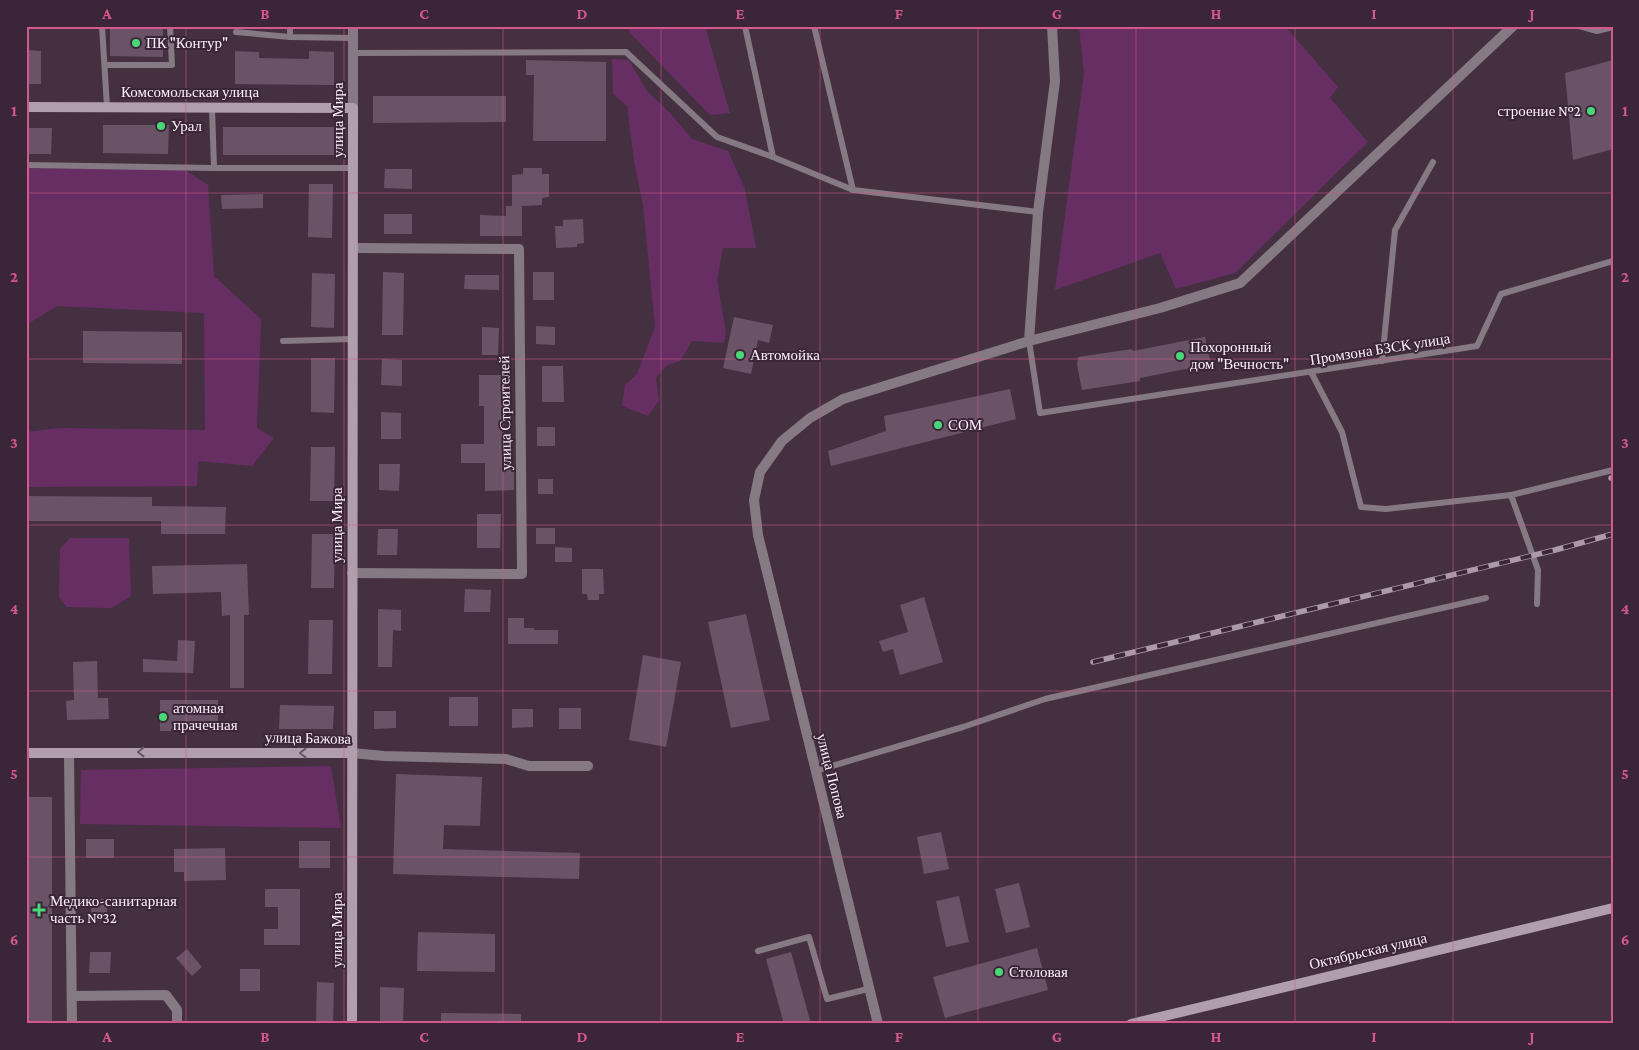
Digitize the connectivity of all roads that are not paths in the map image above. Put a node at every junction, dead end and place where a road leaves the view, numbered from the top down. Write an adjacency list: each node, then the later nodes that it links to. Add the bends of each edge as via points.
1 (102, 26): 15 (lane)
2 (170, 26): 15 (lane, via 172,65)
3 (290, 26): 12 (lane)
4 (353, 26): 13 (street, улица Мира)
5 (745, 26): 20 (lane)
6 (814, 26): 25 (lane)
7 (1052, 26): 26 (street, via 1054,81)
8 (1514, 26): 31 (street, улица Попова, via 1240,283 1160,308)
9 (1579, 26): 10 (lane, via 1597,31)
10 (1613, 27)
11 (236, 32): 12 (lane)
12 (290, 37): 13 (lane)
13 (353, 38): 14 (street, улица Мира)
14 (353, 53): 19 (street, улица Мира); 20 (lane, via 626,52 718,137)
15 (105, 65): 17 (lane)
16 (26, 107): 17 (street, Комсомольская улица)
17 (107, 107): 18 (street, Комсомольская улица)
18 (212, 108): 19 (street, Комсомольская улица); 23 (lane)
19 (353, 108): 24 (street, улица Мира)
20 (773, 157): 25 (lane)
21 (1433, 162): 32 (lane, via 1395,230)
22 (26, 165): 23 (lane)
23 (214, 168): 24 (lane)
24 (353, 168): 27 (street, улица Мира)
25 (852, 190): 26 (lane)
26 (1038, 212): 31 (street)
27 (352, 248): 29 (street, улица Мира); 36 (street, улица Строителей, via 519,249 522,574)
28 (1613, 260): 32 (lane, Промзона БЗСК улица, via 1502,294 1477,346)
29 (352, 340): 30 (lane); 36 (street, улица Мира)
30 (283, 341)
31 (1029, 341): 33 (lane, Промзона БЗСК улица, via 1040,413); 43 (street, улица Попова, via 843,399 810,418 782,441 760,472 754,500 758,535)
32 (1382, 361): 33 (lane, Промзона БЗСК улица)
33 (1311, 372): 35 (lane, via 1342,432 1361,507 1386,509)
34 (1613, 470): 35 (lane)
35 (1511, 495): 38 (lane, via 1538,570)
36 (352, 573): 41 (street, улица Мира)
37 (1486, 598): 43 (lane, via 1046,699)
38 (1537, 604)
39 (26, 753): 40 (street, улица Бажова)
40 (69, 753): 41 (street, улица Бажова, one-way to 40); 47 (street)
41 (352, 753): 42 (street, улица Бажова, via 506,759 529,766); 51 (street, улица Мира)
42 (588, 766)
43 (815, 771): 46 (street, улица Попова)
44 (1613, 908): 48 (street, Октябрьская улица)
45 (758, 951): 46 (lane, via 808,937 827,999)
46 (868, 989): 52 (street, улица Попова)
47 (72, 996): 49 (street); 50 (street, via 166,995 177,1010)
48 (1146, 1022): 53 (street, Октябрьская улица)
49 (72, 1024)
50 (177, 1024)
51 (352, 1024)
52 (878, 1024)
53 (1131, 1024)

